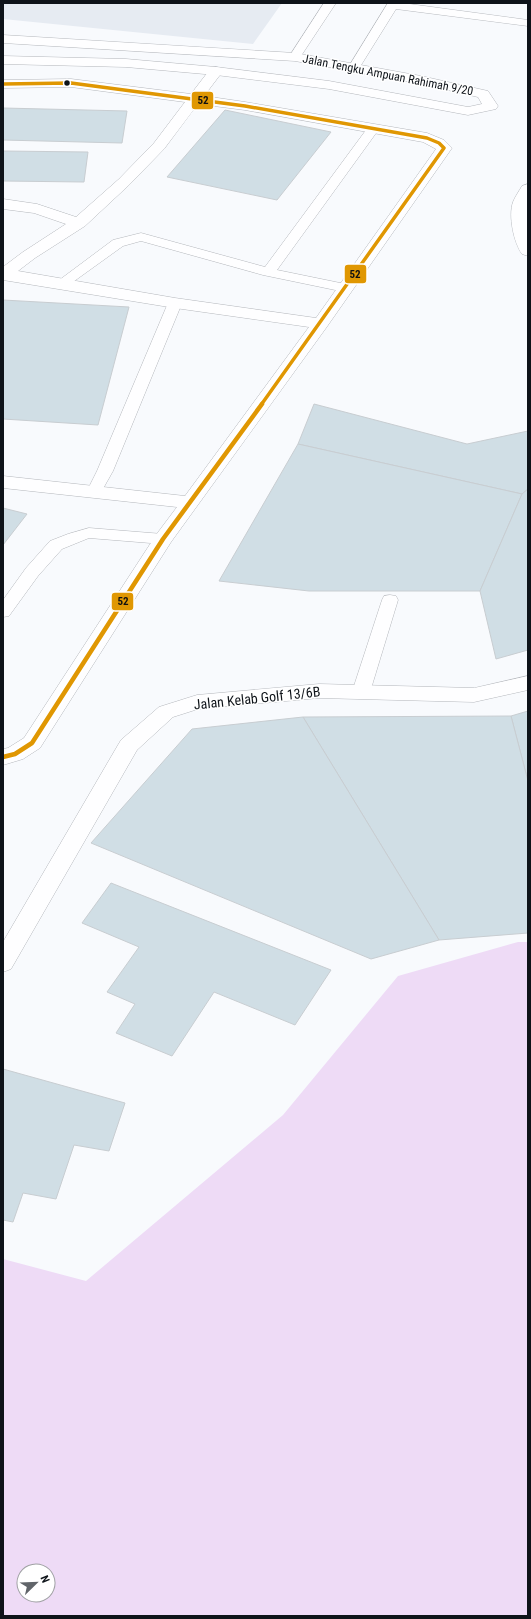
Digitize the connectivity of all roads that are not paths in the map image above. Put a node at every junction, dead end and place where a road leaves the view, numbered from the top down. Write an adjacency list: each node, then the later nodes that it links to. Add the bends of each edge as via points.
1 (330, 3): 5 (lane)
2 (393, 4): 3 (lane); 7 (lane)
3 (528, 23)
4 (3, 39): 5 (street, Jalan Tengku Ampuan Rahimah 9/20)
5 (295, 57): 7 (street, Jalan Tengku Ampuan Rahimah 9/20)
6 (3, 60): 8 (street, Jalan Tengku Ampuan Rahimah 9/20, via 126,63)
7 (354, 68): 8 (street, Jalan Tengku Ampuan Rahimah 9/20, via 483,94 491,106 468,111 329,85)
8 (216, 71): 10 (street)
9 (3, 84): 10 (street, via 71,83)
10 (194, 99): 11 (street); 14 (street, via 159,146)
11 (373, 129): 16 (lane); 19 (street, via 427,138 444,148)
12 (528, 189): 15 (street, via 520,203 520,231)
13 (3, 204): 14 (street, via 37,209)
14 (79, 222): 17 (street)
15 (528, 251)
16 (268, 272): 18 (lane, via 141,237 118,242); 19 (lane)
17 (4, 274): 18 (street)
18 (61, 284): 20 (street)
19 (345, 288): 21 (street)
20 (175, 303): 21 (street); 23 (lane)
21 (320, 324): 24 (street)
22 (3, 482): 23 (street)
23 (95, 491): 24 (street)
24 (189, 502): 25 (street)
25 (163, 539): 27 (lane, via 89,533 56,545 32,572); 30 (street, via 32,743 15,754)
26 (390, 600): 29 (lane)
27 (3, 612)
28 (528, 683): 29 (street, Jalan Kelab Golf 13/6B, via 474,695)
29 (361, 692): 31 (street, Jalan Kelab Golf 13/6B, via 319,691 205,701 166,712 129,745)
30 (3, 757)
31 (3, 963)

